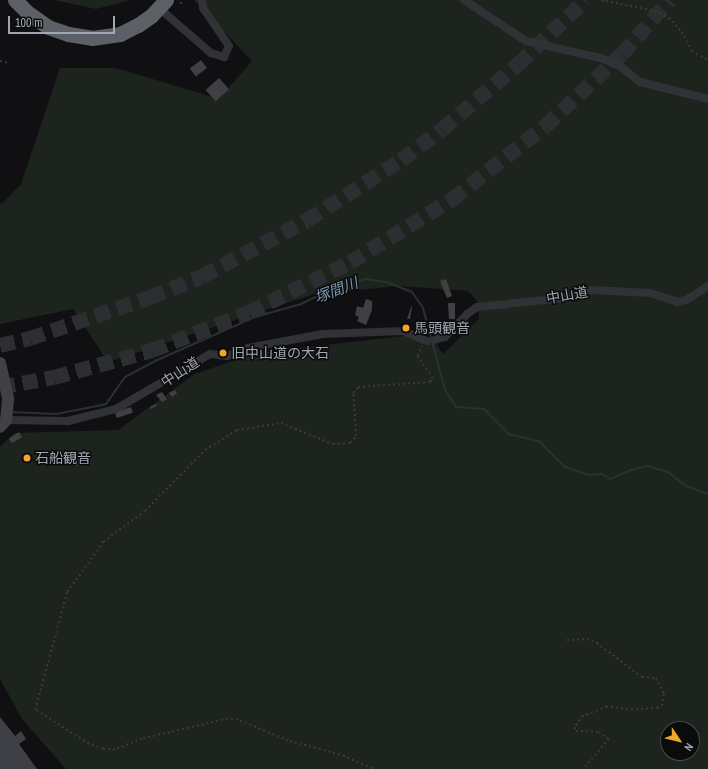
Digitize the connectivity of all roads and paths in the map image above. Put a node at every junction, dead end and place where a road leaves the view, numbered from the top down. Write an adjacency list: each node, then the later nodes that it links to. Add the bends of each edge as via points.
1 (15, 0): 6 (highway, via 48,27 92,38 120,34 138,26)
2 (183, 0): 7 (path)
3 (202, 0): 6 (street, via 203,8 229,46 224,57 211,53)
4 (464, 0): 11 (street, via 526,41 601,58 620,67 640,82)
5 (605, 1): 9 (path, via 601,0 655,11 669,18 682,32 692,51)
6 (171, 2)
7 (180, 4)
8 (0, 60): 10 (path)
9 (708, 60)
10 (10, 63)
11 (708, 99)
12 (708, 286): 13 (street, 中山道, via 686,300 677,302 650,293 591,290 565,298 482,306 467,314 445,337)
13 (430, 340): 15 (street, 中山道, via 403,331 323,334 248,348 227,356 210,354 116,409 68,421); 17 (path, via 417,356 430,374 430,382 358,387 353,393 356,436 350,443 333,444 281,423 237,430 204,450 144,511 103,542 67,592 35,710 90,744 103,749 115,750 142,739 228,719 238,720 288,741 340,755)
14 (0, 363): 15 (street, via 4,373)
15 (5, 419)
16 (567, 640): 18 (path, via 587,639 597,643 642,677 656,678 664,694 663,705 658,708 633,710 608,707 582,716 575,726 576,731 599,732 609,739)
17 (372, 769)
18 (584, 769)

